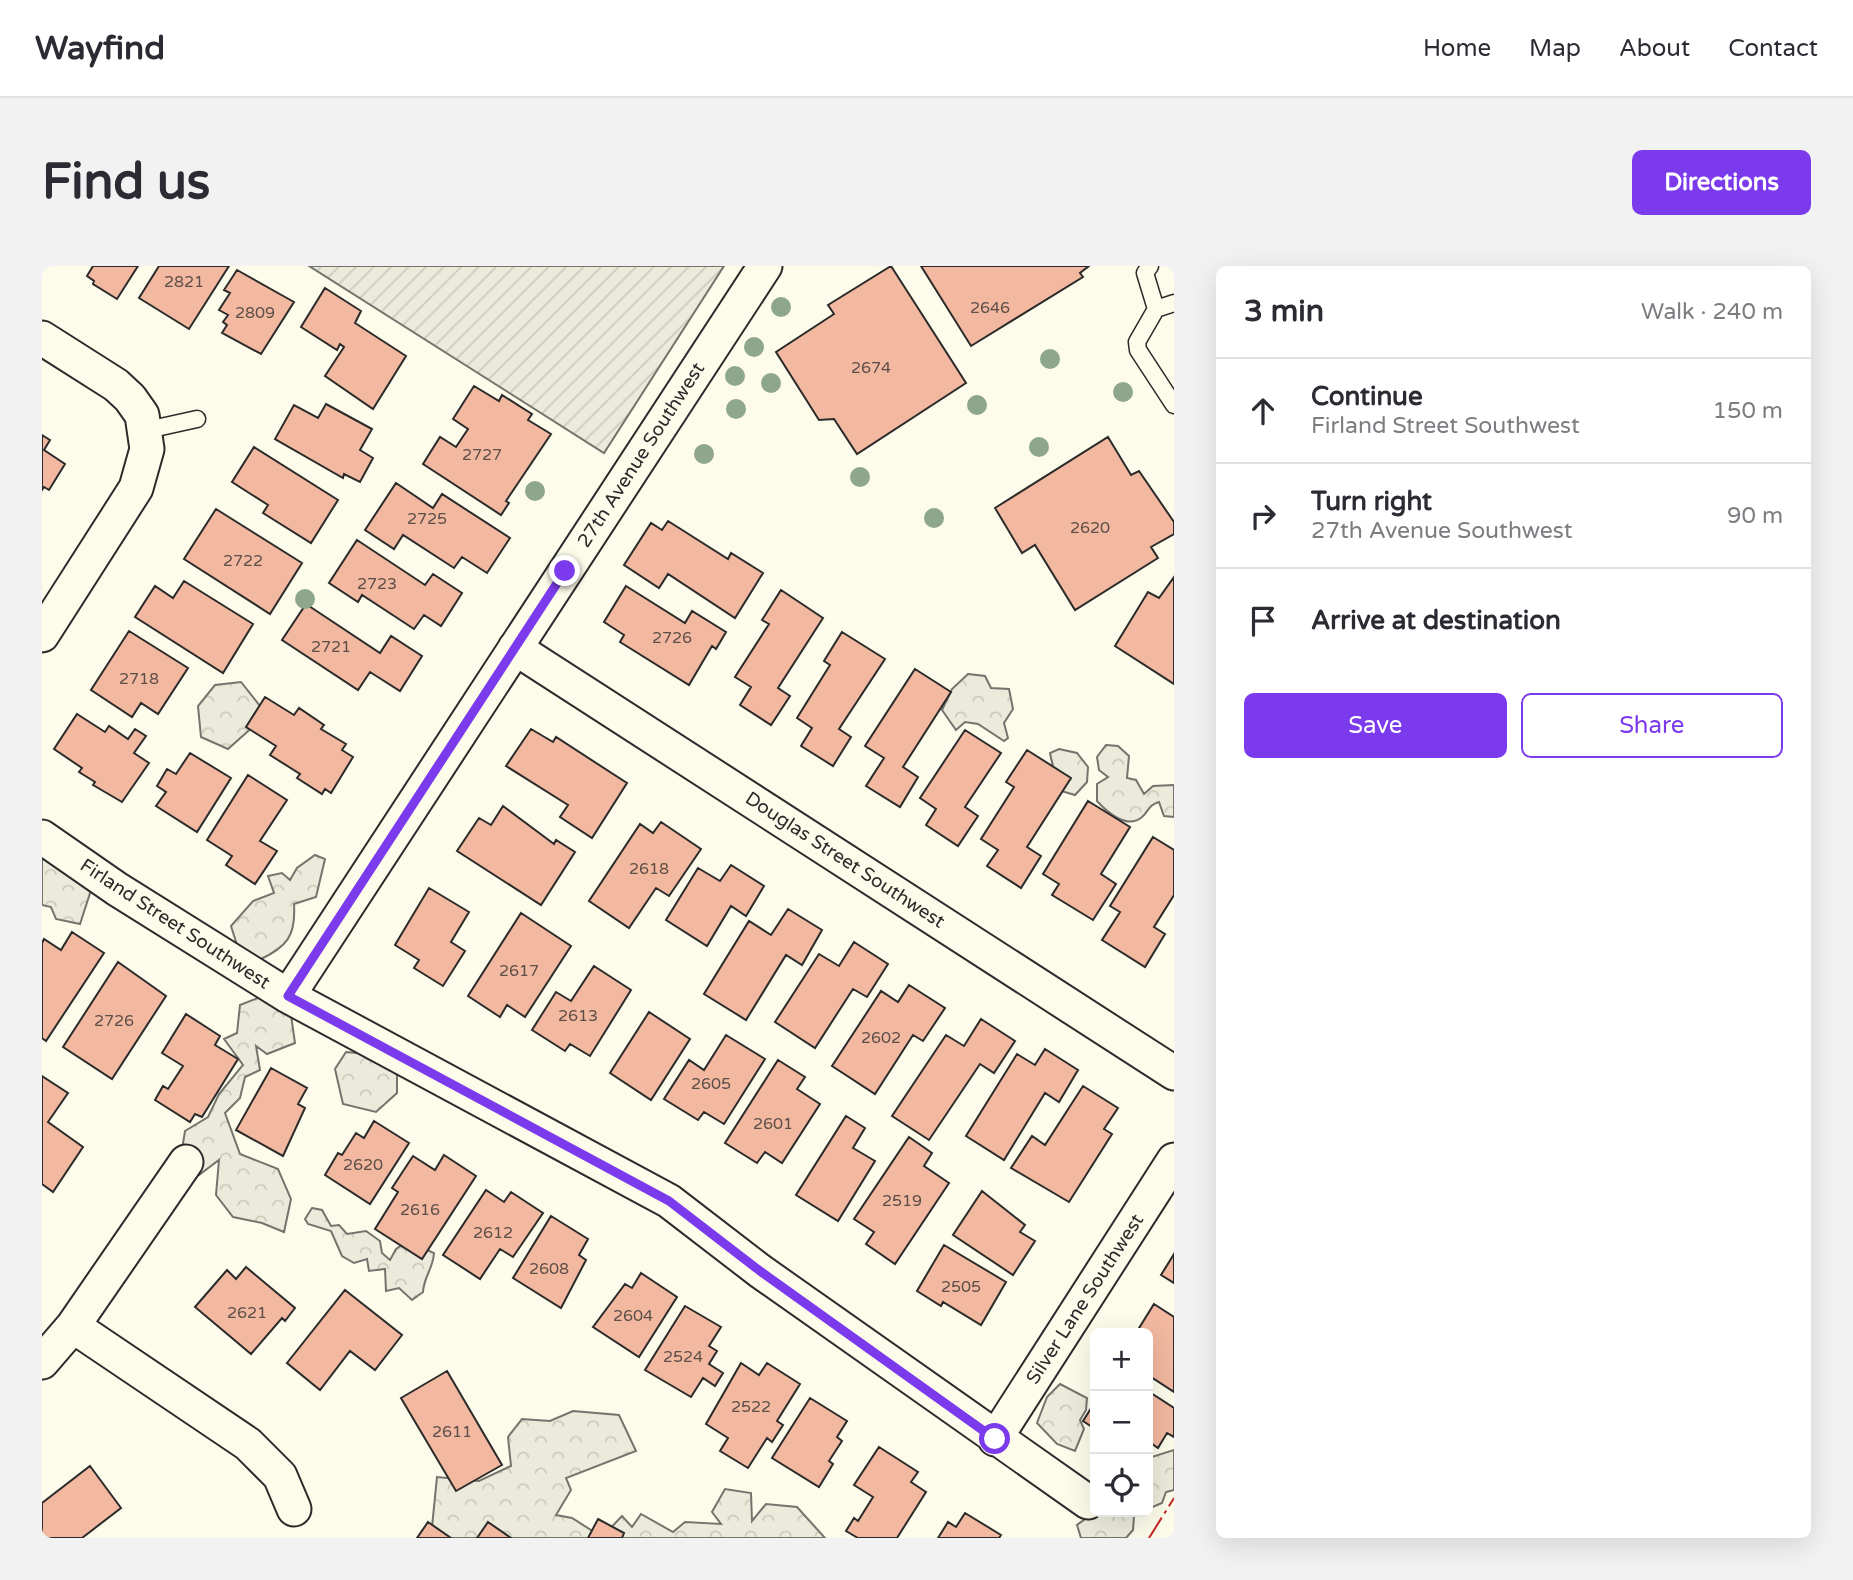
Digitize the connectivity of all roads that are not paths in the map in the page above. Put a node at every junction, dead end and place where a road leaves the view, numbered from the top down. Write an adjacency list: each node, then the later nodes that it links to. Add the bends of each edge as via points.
1 (765, 266): 10 (street, 27th Avenue Southwest)
2 (1150, 266): 4 (lane, via 1145,274)
3 (1174, 303): 4 (lane)
4 (1156, 309): 6 (lane, via 1137,342 1138,350)
5 (42, 338): 8 (street, via 116,385 142,415)
6 (1174, 405)
7 (197, 419): 8 (lane)
8 (147, 430): 9 (street, via 147,449 136,488)
9 (42, 635)
10 (515, 648): 12 (street, 27th Avenue Southwest); 13 (street, Douglas Street Southwest)
11 (42, 837): 12 (street, Firland Street Southwest)
12 (288, 996): 18 (street, Firland Street Southwest, via 669,1201)
13 (1174, 1073)
14 (1174, 1160): 18 (street, Silver Lane Southwest)
15 (186, 1162): 16 (street)
16 (73, 1326): 17 (street); 20 (street, via 248,1444 280,1476)
17 (42, 1362)
18 (995, 1439): 19 (street, Firland Street Southwest)
19 (1088, 1502)
20 (294, 1509)

